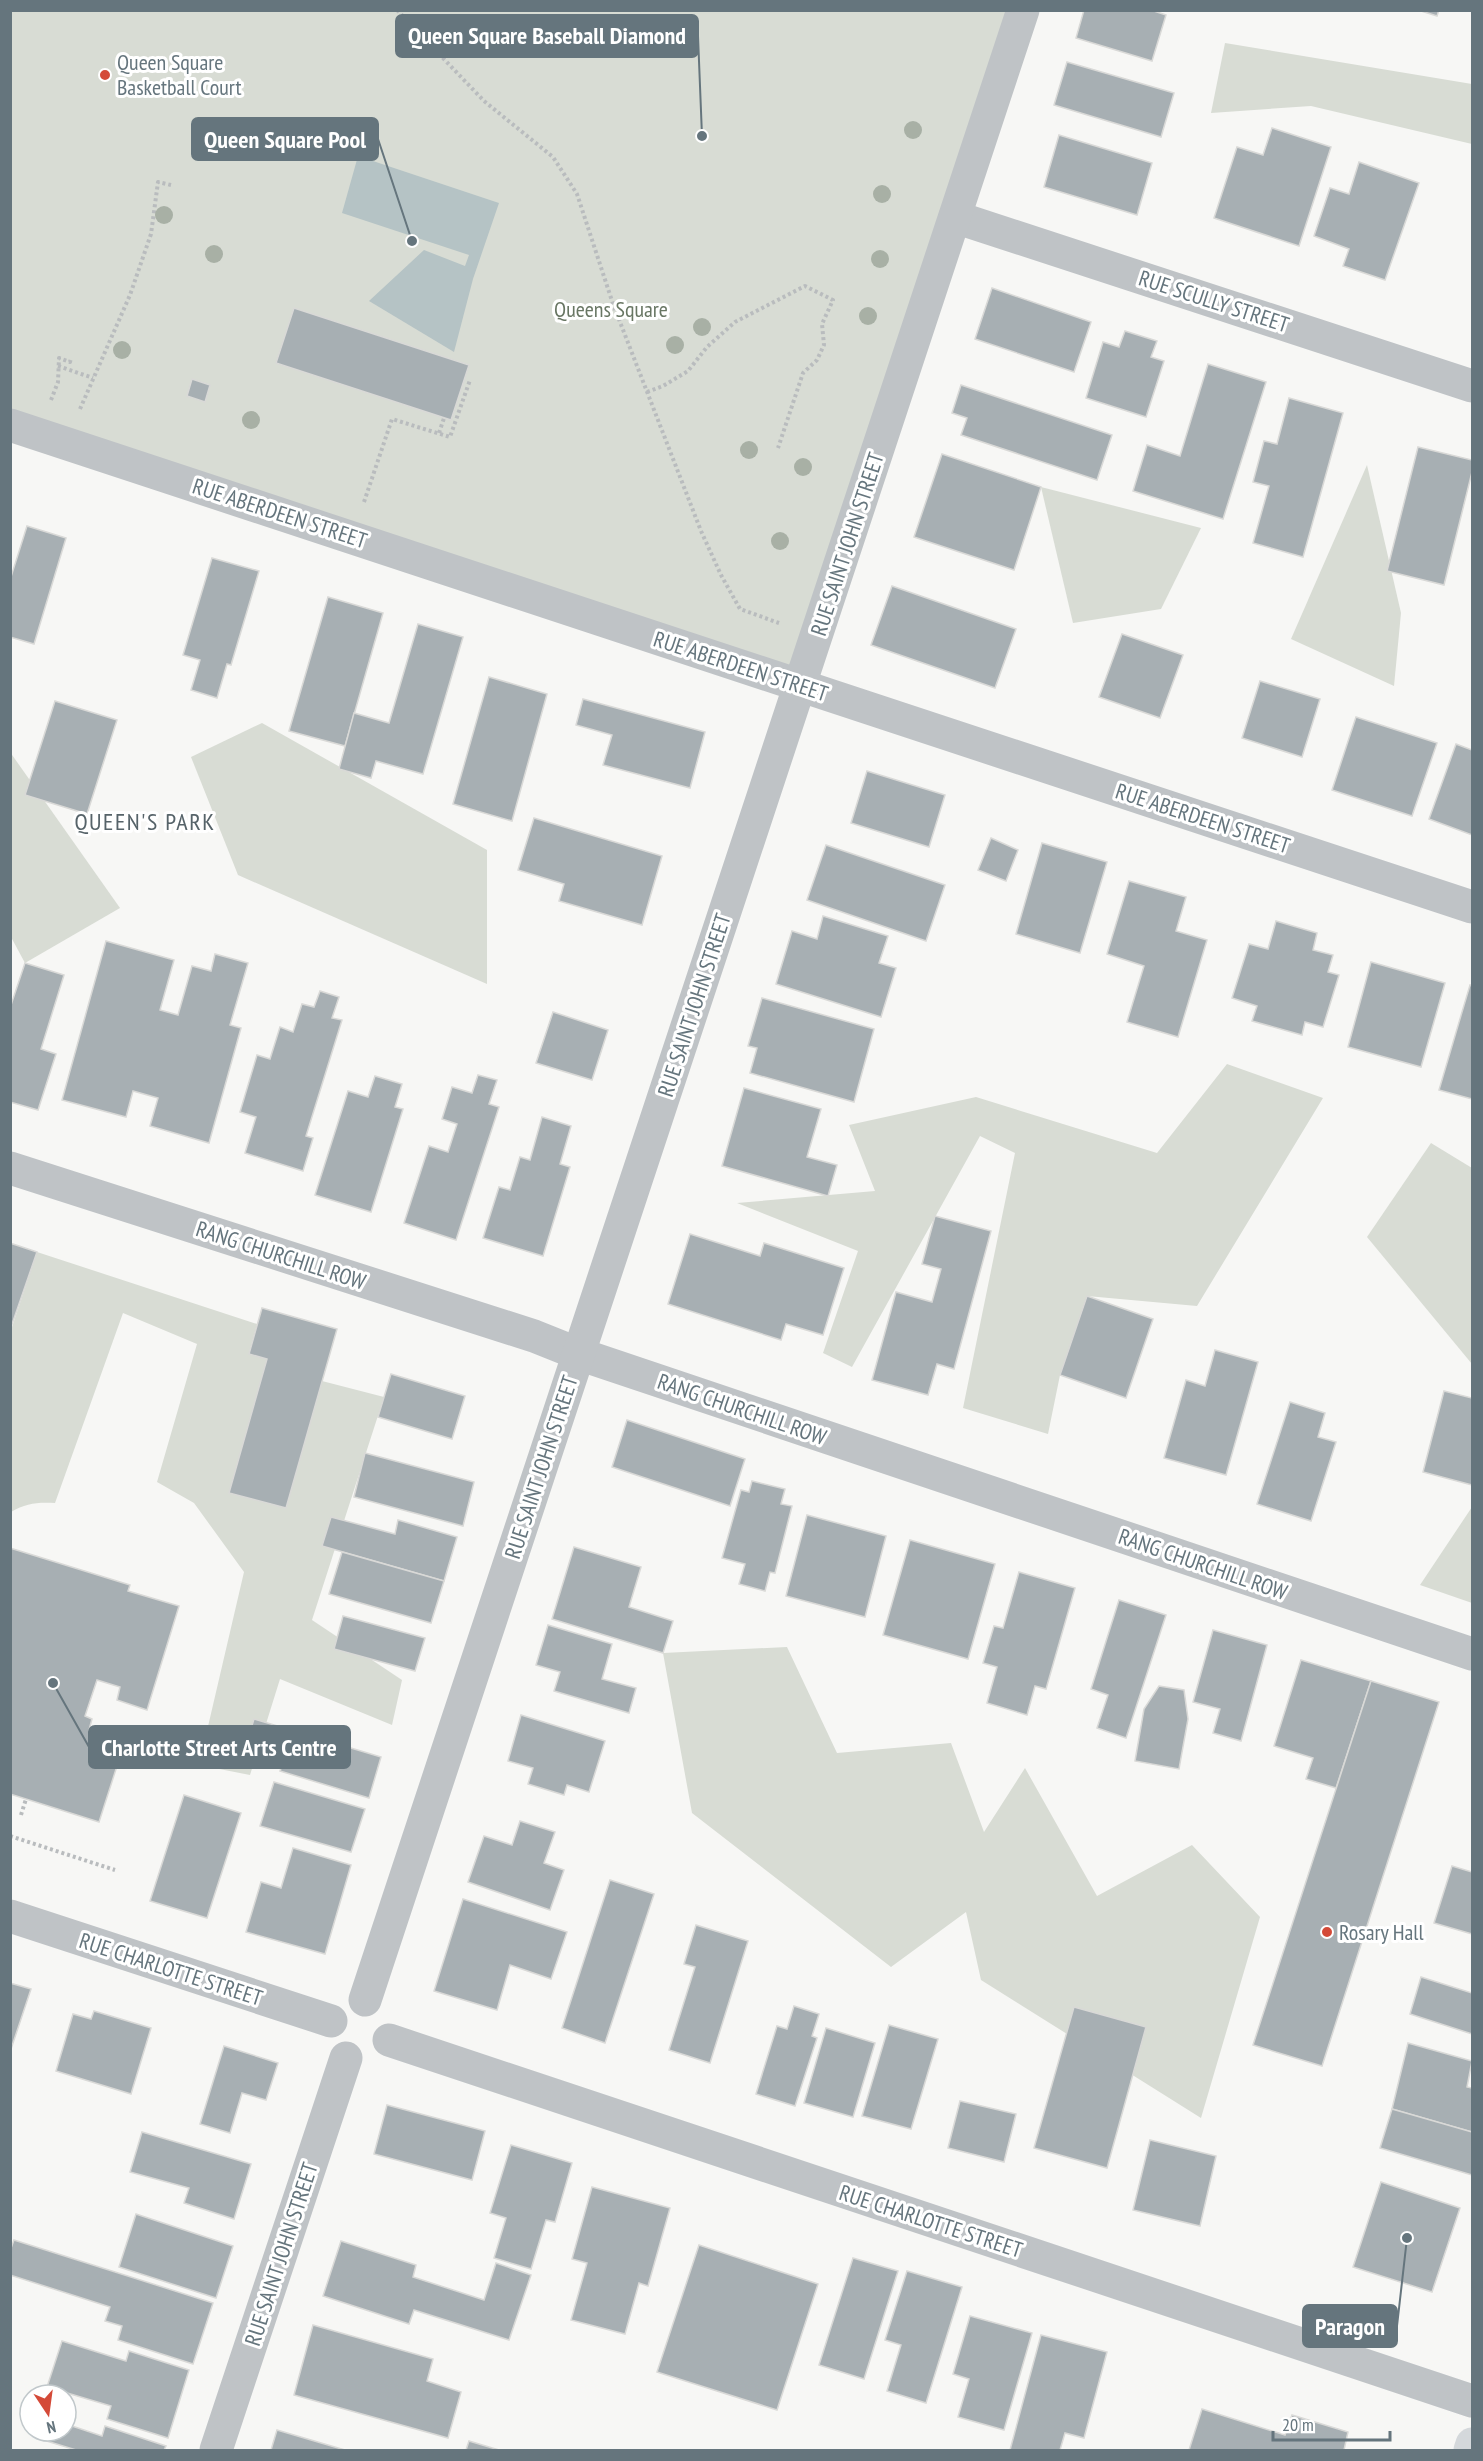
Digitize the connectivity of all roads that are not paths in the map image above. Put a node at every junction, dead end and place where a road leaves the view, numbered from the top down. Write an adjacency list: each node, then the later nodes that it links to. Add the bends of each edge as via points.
1 (1023, 10): 2 (street, RUE SAINT JOHN STREET)
2 (955, 217): 3 (street, RUE SCULLY STREET); 5 (street, RUE SAINT JOHN STREET)
3 (1473, 386)
4 (38, 434): 5 (street, RUE ABERDEEN STREET)
5 (800, 685): 6 (street, RUE ABERDEEN STREET); 8 (street, RUE SAINT JOHN STREET)
6 (1473, 907)
7 (10, 1168): 8 (street, RANG CHURCHILL ROW, via 534,1336)
8 (579, 1354): 9 (street, RANG CHURCHILL ROW); 11 (street, RUE SAINT JOHN STREET)
9 (1473, 1654)
10 (10, 1916): 12 (street, RUE CHARLOTTE STREET)
11 (365, 2000): 12 (street, via 347,2002); 13 (street, via 384,2011 389,2020)
12 (331, 2021): 14 (street, via 332,2043)
13 (389, 2040): 14 (street, via 376,2056 366,2060); 15 (street, RUE CHARLOTTE STREET)
14 (346, 2058): 17 (street, RUE SAINT JOHN STREET)
15 (1473, 2401)
16 (1473, 2444): 18 (main road)
17 (216, 2451)
18 (1470, 2451)

